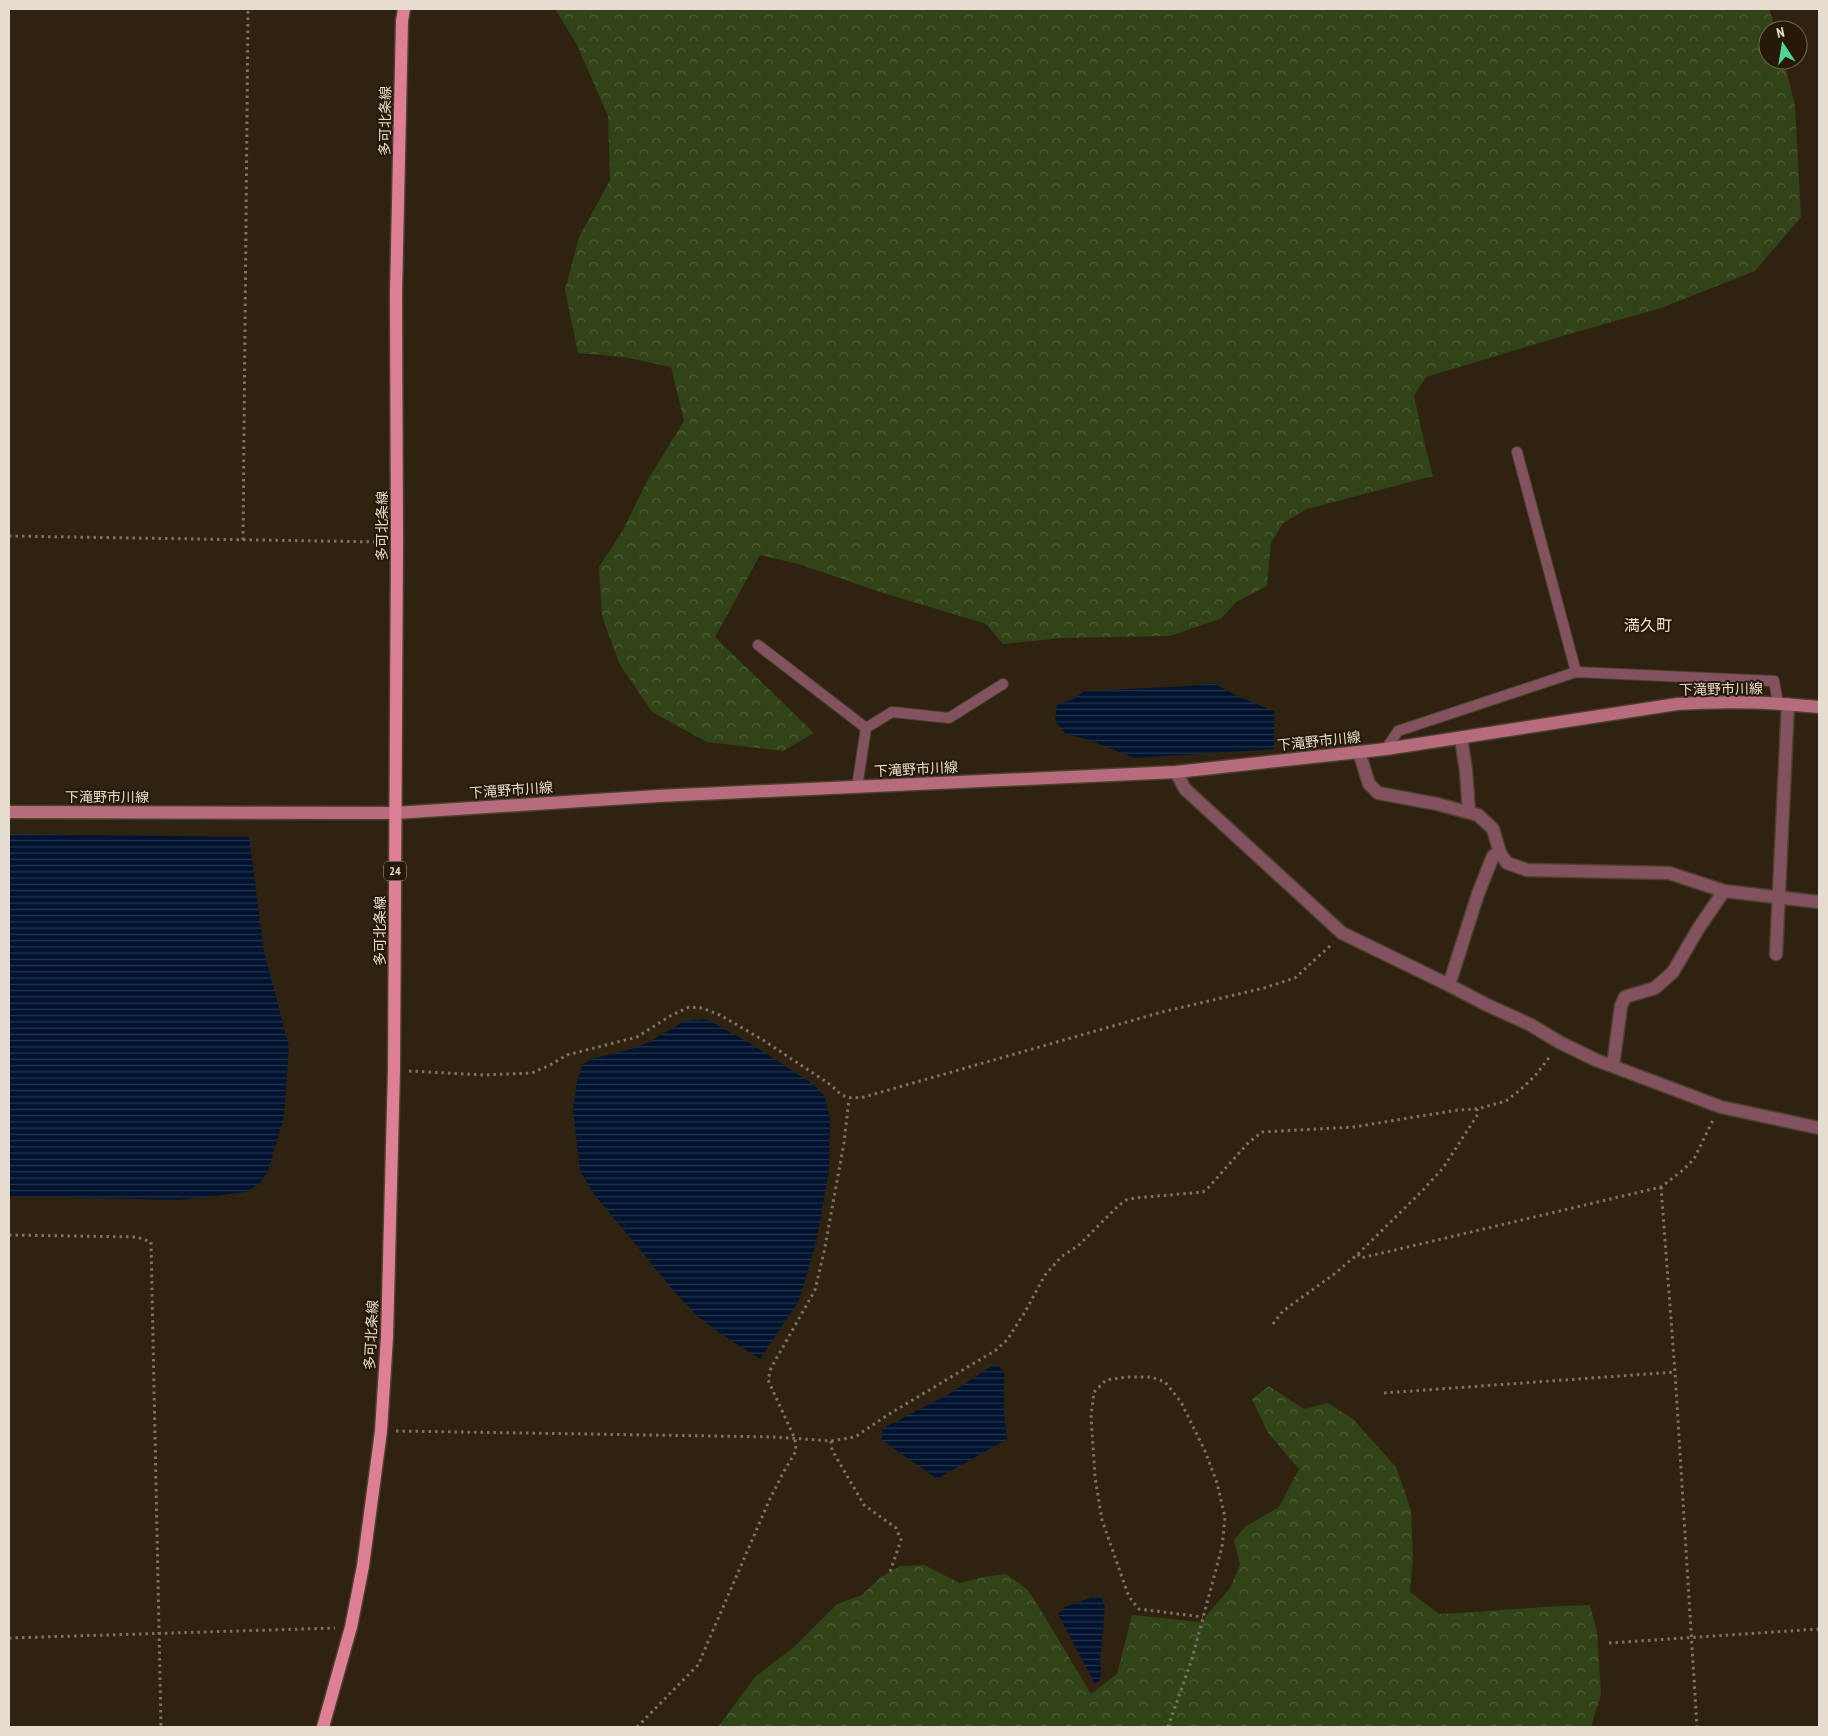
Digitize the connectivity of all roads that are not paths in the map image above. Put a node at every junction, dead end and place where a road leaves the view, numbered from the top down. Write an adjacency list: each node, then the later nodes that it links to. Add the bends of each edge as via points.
1 (404, 9): 16 (main road, 多可北条線 / 24, via 396,294)
2 (1516, 452): 4 (lane)
3 (758, 645): 8 (lane)
4 (1576, 672): 6 (lane, via 1774,681); 10 (lane, via 1398,731)
5 (1003, 684): 8 (lane, via 949,718 892,712)
6 (1783, 703): 7 (main road, 下滝野市川線); 9 (main road, 下滝野市川線, via 1677,704); 19 (street)
7 (1819, 708)
8 (866, 728): 13 (lane)
9 (1461, 738): 10 (main road, 下滝野市川線); 15 (street)
10 (1386, 749): 11 (main road, 下滝野市川線)
11 (1359, 752): 12 (main road, 下滝野市川線); 15 (street, via 1369,784 1378,793)
12 (1176, 772): 13 (main road, 下滝野市川線); 22 (street, via 1185,789 1342,933)
13 (857, 786): 16 (main road, 下滝野市川線)
14 (9, 812): 16 (main road, 下滝野市川線)
15 (1469, 812): 17 (street, via 1478,815 1493,829)
16 (396, 813): 25 (main road, 多可北条線 / 24, via 394,1069 387,1337 381,1430 364,1566)
17 (1500, 852): 18 (street, via 1507,863 1527,870 1669,873); 22 (street, via 1493,856 1478,894)
18 (1724, 891): 19 (street); 23 (street, via 1673,972 1655,988 1626,998 1621,1006)
19 (1779, 897): 20 (street); 21 (street)
20 (1819, 902)
21 (1776, 954)
22 (1449, 985): 23 (street)
23 (1613, 1066): 24 (street, via 1721,1106)
24 (1819, 1128)
25 (323, 1727)

